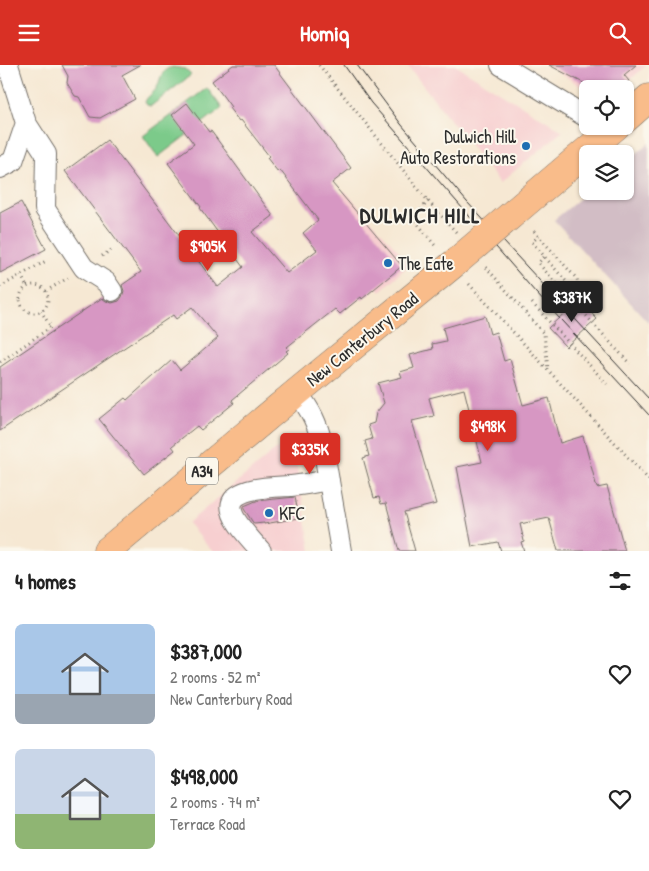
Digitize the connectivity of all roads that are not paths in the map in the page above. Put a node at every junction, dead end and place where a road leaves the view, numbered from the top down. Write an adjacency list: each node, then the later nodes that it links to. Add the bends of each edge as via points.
1 (8, 65): 6 (street)
2 (501, 65): 5 (street)
3 (649, 98): 4 (highway, New Canterbury Road / A34)
4 (634, 107)
5 (579, 108)
6 (26, 123): 8 (street, via 12,161); 9 (street, via 46,154 45,209 84,268 106,282)
7 (595, 135): 10 (highway, New Canterbury Road / A34, bridge, via 454,265)
8 (0, 168)
9 (112, 291)
10 (297, 391): 11 (street, via 319,432); 12 (highway, New Canterbury Road / A34)
11 (329, 480): 13 (street, via 276,485 235,497 231,503 234,518); 14 (street)
12 (107, 551)
13 (261, 551)
14 (340, 551)

